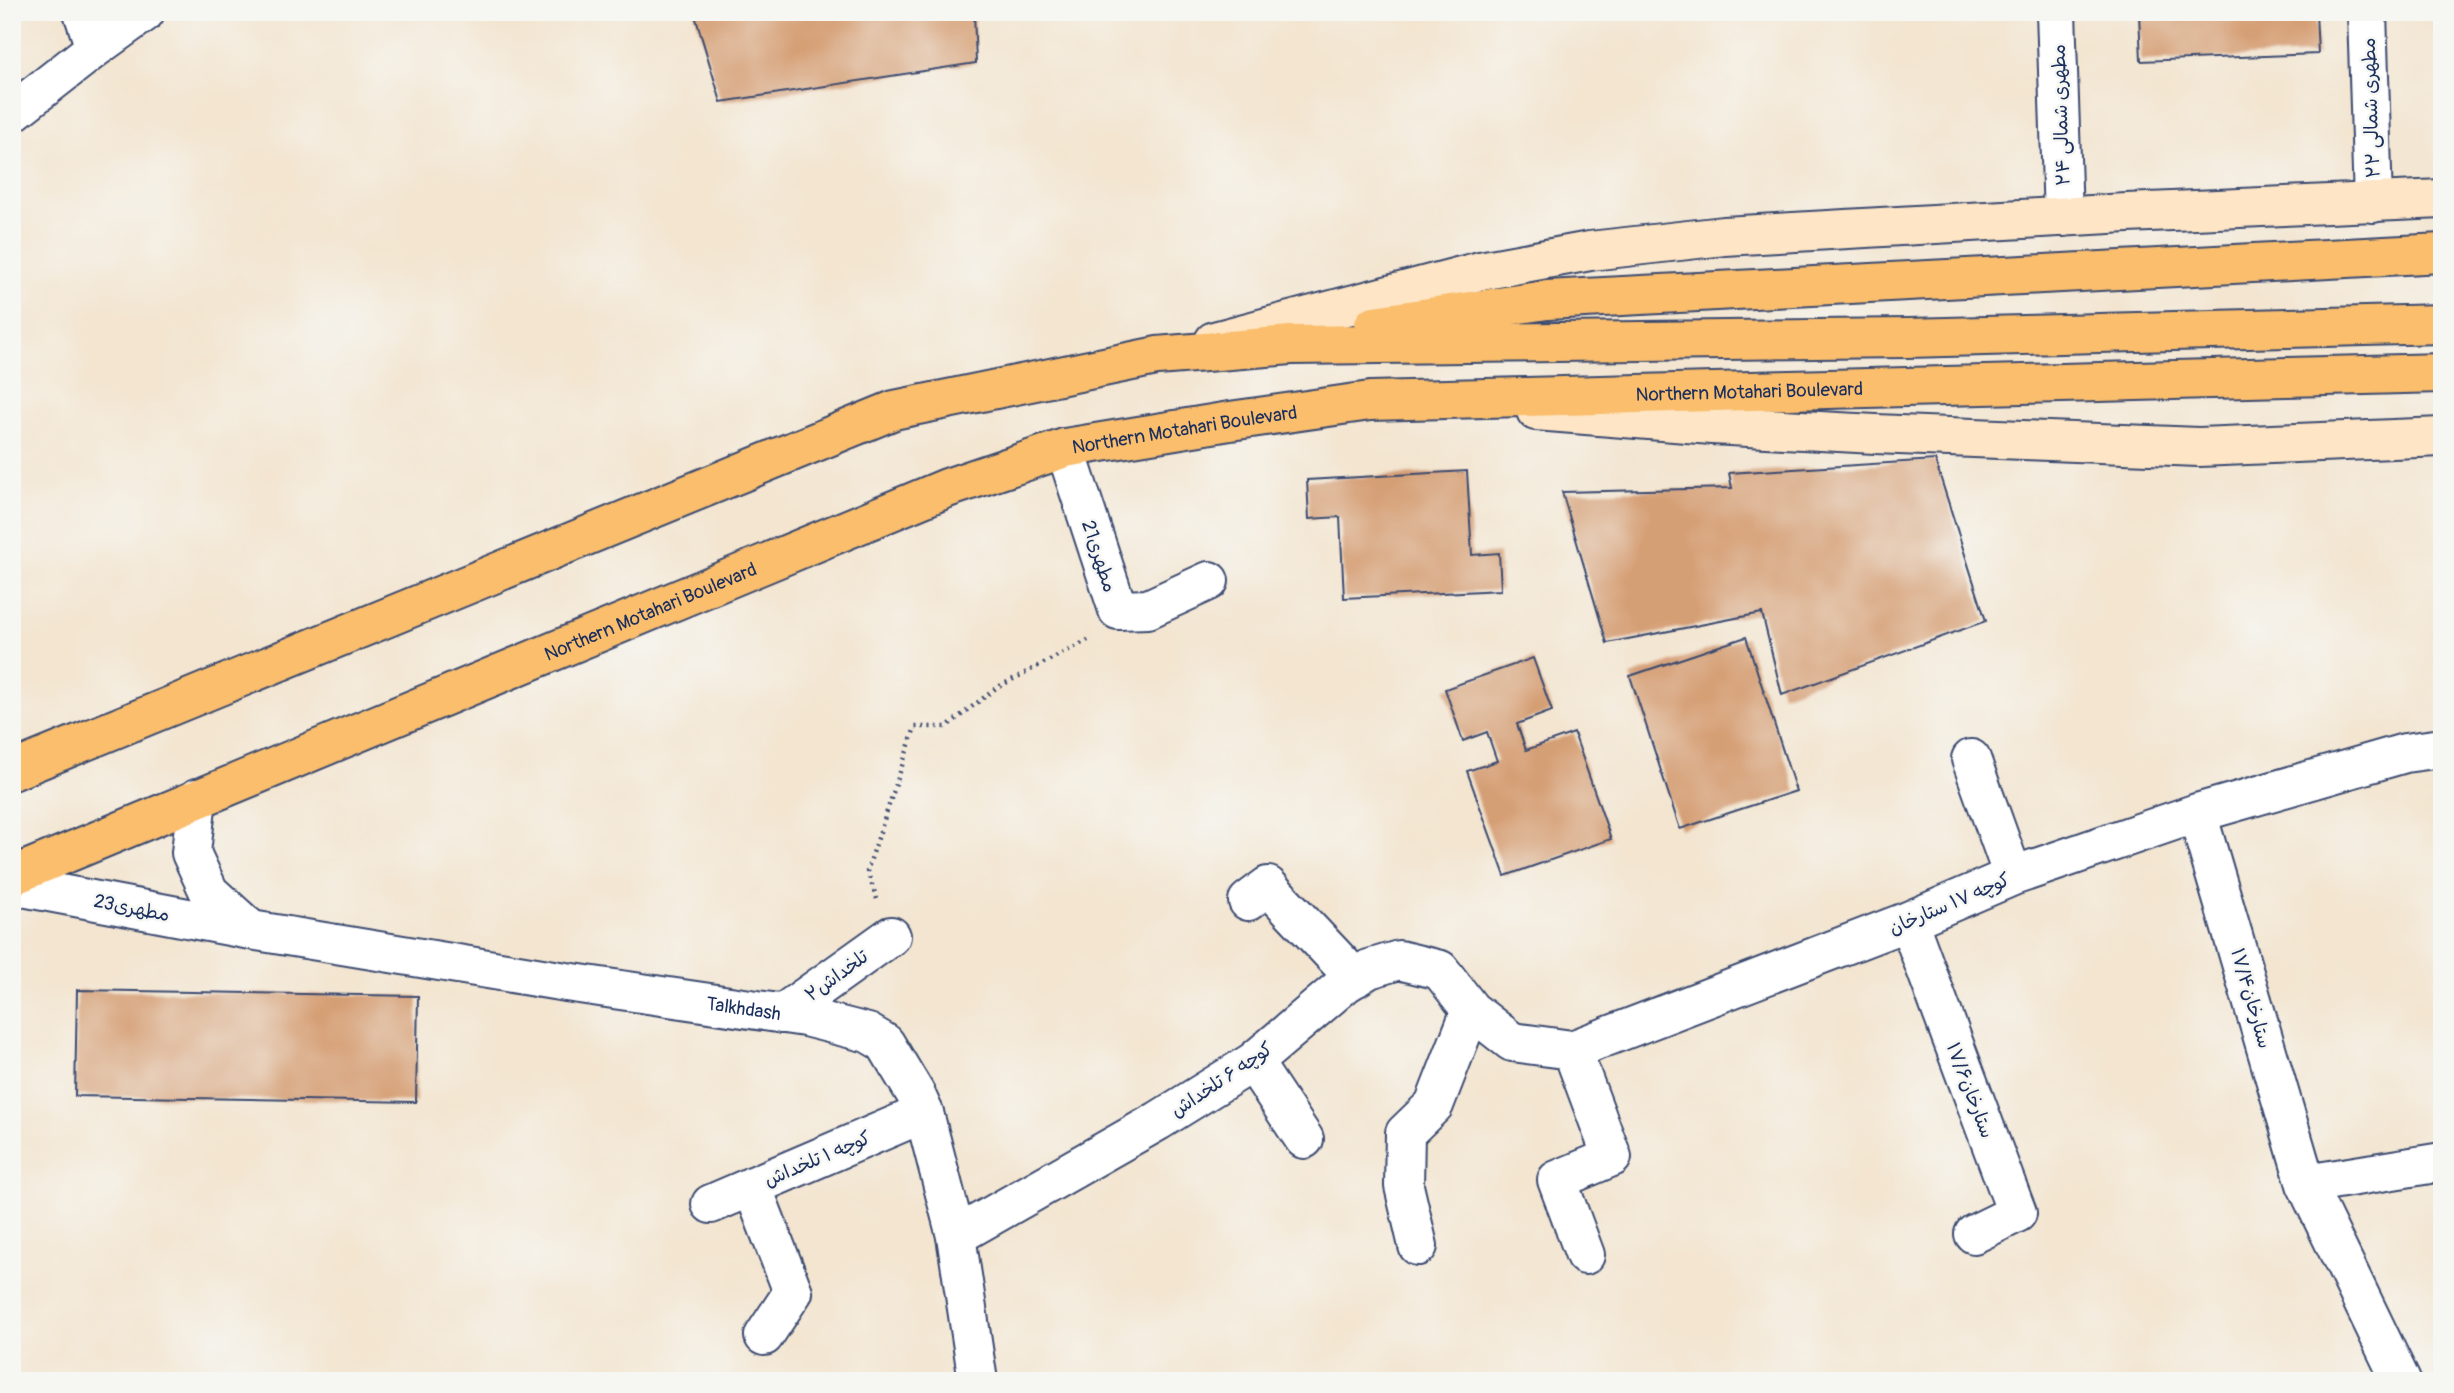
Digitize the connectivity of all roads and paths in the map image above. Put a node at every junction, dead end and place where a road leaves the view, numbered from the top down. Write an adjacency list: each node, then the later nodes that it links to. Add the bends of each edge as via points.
1 (83, 12): 5 (street)
2 (145, 12): 5 (street)
3 (2056, 12): 9 (street, مطهرى شمالى ۲۴)
4 (2367, 12): 8 (street, مطهرى شمالى ۲۲)
5 (95, 48): 6 (street)
6 (12, 113)
7 (2442, 199): 8 (main road)
8 (2373, 203): 9 (main road)
9 (2063, 217): 12 (main road, via 1724,236 1590,250 1480,271)
10 (2442, 253): 12 (main road, via 1547,300)
11 (2442, 324): 12 (main road, via 1908,338 1291,345)
12 (1157, 356): 21 (main road, via 894,410)
13 (2442, 373): 14 (main road, Northern Motahari Boulevard)
14 (1370, 401): 15 (main road, via 1875,435 2199,447); 16 (main road, Northern Motahari Boulevard)
15 (2442, 437)
16 (1065, 448): 18 (street, 21مطهرى); 22 (main road, Northern Motahari Boulevard, via 947,488)
17 (1209, 581): 18 (street, 21مطهرى, via 1149,609)
18 (1118, 610): 30 (path, via 1109,629 996,688 946,727 915,727 867,870)
19 (2442, 748): 23 (street, کوچه ۱۷ ستارخان, via 2405,753)
20 (1971, 759): 25 (street)
21 (12, 771)
22 (197, 798): 24 (main road, Northern Motahari Boulevard); 29 (street, via 191,853 209,892)
23 (2197, 813): 25 (street, کوچه ۱۷ ستارخان); 39 (street, ستارخان۱۷/۴)
24 (12, 876)
25 (2013, 876): 28 (street, کوچه ۱۷ ستارخان)
26 (12, 885): 29 (street, 23مطهرى)
27 (1248, 901): 31 (street, via 1268,886)
28 (1908, 921): 34 (street, کوچه ۱۷ ستارخان); 42 (street, ستارخان۱۷/۶, via 2017,1213)
29 (251, 930): 33 (street, Talkhdash)
30 (891, 936): 33 (street, ۲تلخداش)
31 (1355, 978): 32 (street, کوچه ۶ تلخداش, via 1399,960 1440,970); 35 (street, کوچه ۶ تلخداش)
32 (1471, 1010): 34 (street, کوچه ۱۷ ستارخان, via 1511,1042); 44 (street, via 1434,1105 1405,1133 1404,1186)
33 (782, 1014): 36 (street, Talkhdash, via 846,1026 885,1044)
34 (1572, 1050): 45 (street, via 1612,1157 1557,1180)
35 (1253, 1062): 37 (street); 43 (street, کوچه ۶ تلخداش)
36 (924, 1113): 40 (street, کوچه ۱ تلخداش); 43 (street, Talkhdash)
37 (1304, 1139)
38 (2442, 1162): 39 (street)
39 (2306, 1184): 48 (street, ستارخان۱۷/۴)
40 (751, 1186): 41 (street, کوچه ۱ تلخداش); 46 (street, via 793,1292)
41 (710, 1204)
42 (1974, 1234)
43 (956, 1236): 47 (street, Talkhdash)
44 (1418, 1246)
45 (1585, 1255)
46 (764, 1336)
47 (978, 1381)
48 (2401, 1381)

